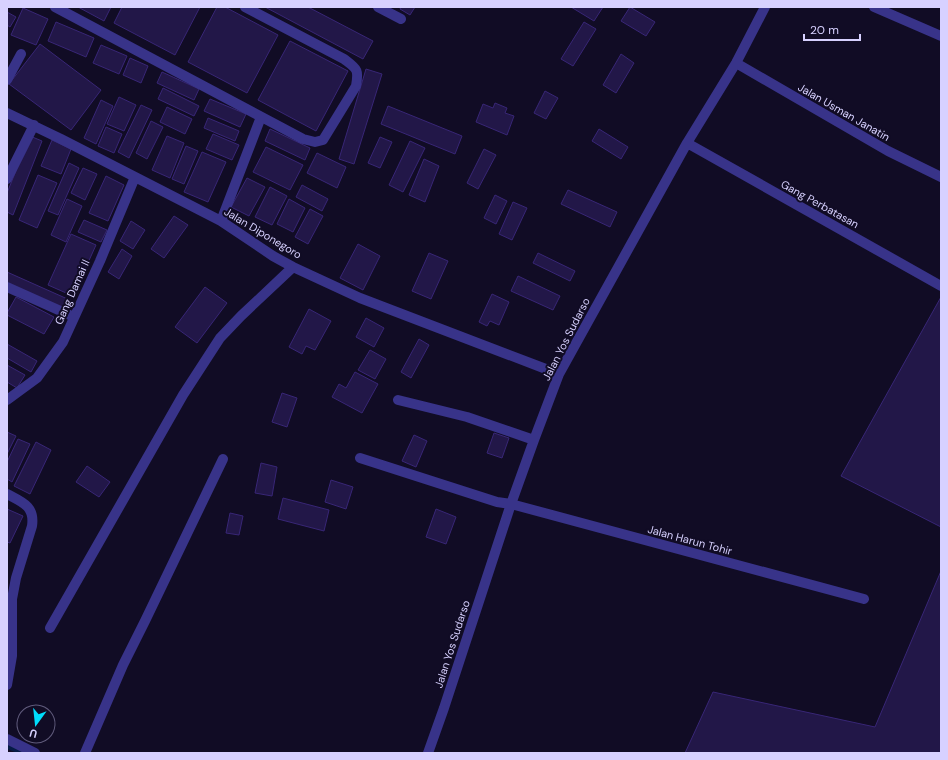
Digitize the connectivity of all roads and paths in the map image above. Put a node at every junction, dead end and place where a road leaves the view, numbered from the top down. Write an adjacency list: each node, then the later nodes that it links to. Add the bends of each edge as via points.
1 (55, 7): 12 (street)
2 (245, 7): 12 (street, via 344,60 356,68 358,75 356,86 323,140 315,142 303,139)
3 (378, 7): 6 (street)
4 (765, 7): 9 (street, Jalan Yos Sudarso)
5 (874, 7): 7 (street)
6 (401, 19)
7 (941, 36)
8 (21, 54): 10 (street)
9 (736, 63): 14 (street, Jalan Yos Sudarso); 16 (street, Jalan Usman Janatin, via 888,152)
10 (7, 80)
11 (7, 113): 13 (street, Jalan Diponegoro)
12 (261, 117): 18 (street)
13 (34, 125): 15 (street, Jalan Diponegoro); 17 (street)
14 (687, 143): 20 (street, Gang Perbatasan); 23 (street, Jalan Yos Sudarso)
15 (135, 177): 18 (street, Jalan Diponegoro); 22 (street, Gang Damai II)
16 (941, 178)
17 (7, 179)
18 (221, 221): 19 (street, Jalan Diponegoro)
19 (293, 267): 23 (street, Jalan Diponegoro, via 360,298); 32 (street, via 220,338 183,395)
20 (941, 286)
21 (7, 287): 22 (street)
22 (74, 317): 24 (street, Gang Damai II, via 63,342 37,378)
23 (559, 374): 26 (street, Jalan Yos Sudarso)
24 (7, 400)
25 (398, 400): 26 (street, via 467,417)
26 (534, 440): 30 (street, Jalan Yos Sudarso)
27 (360, 458): 30 (street, Jalan Harun Tohir, via 497,502)
28 (224, 459): 36 (street, via 123,665)
29 (7, 494): 33 (street, via 24,503 30,509 33,519 12,599 12,656)
30 (511, 504): 31 (street, Jalan Harun Tohir); 37 (street, Jalan Yos Sudarso)
31 (864, 599)
32 (50, 628)
33 (7, 685)
34 (7, 739): 35 (street)
35 (35, 753)
36 (85, 753)
37 (428, 753)

